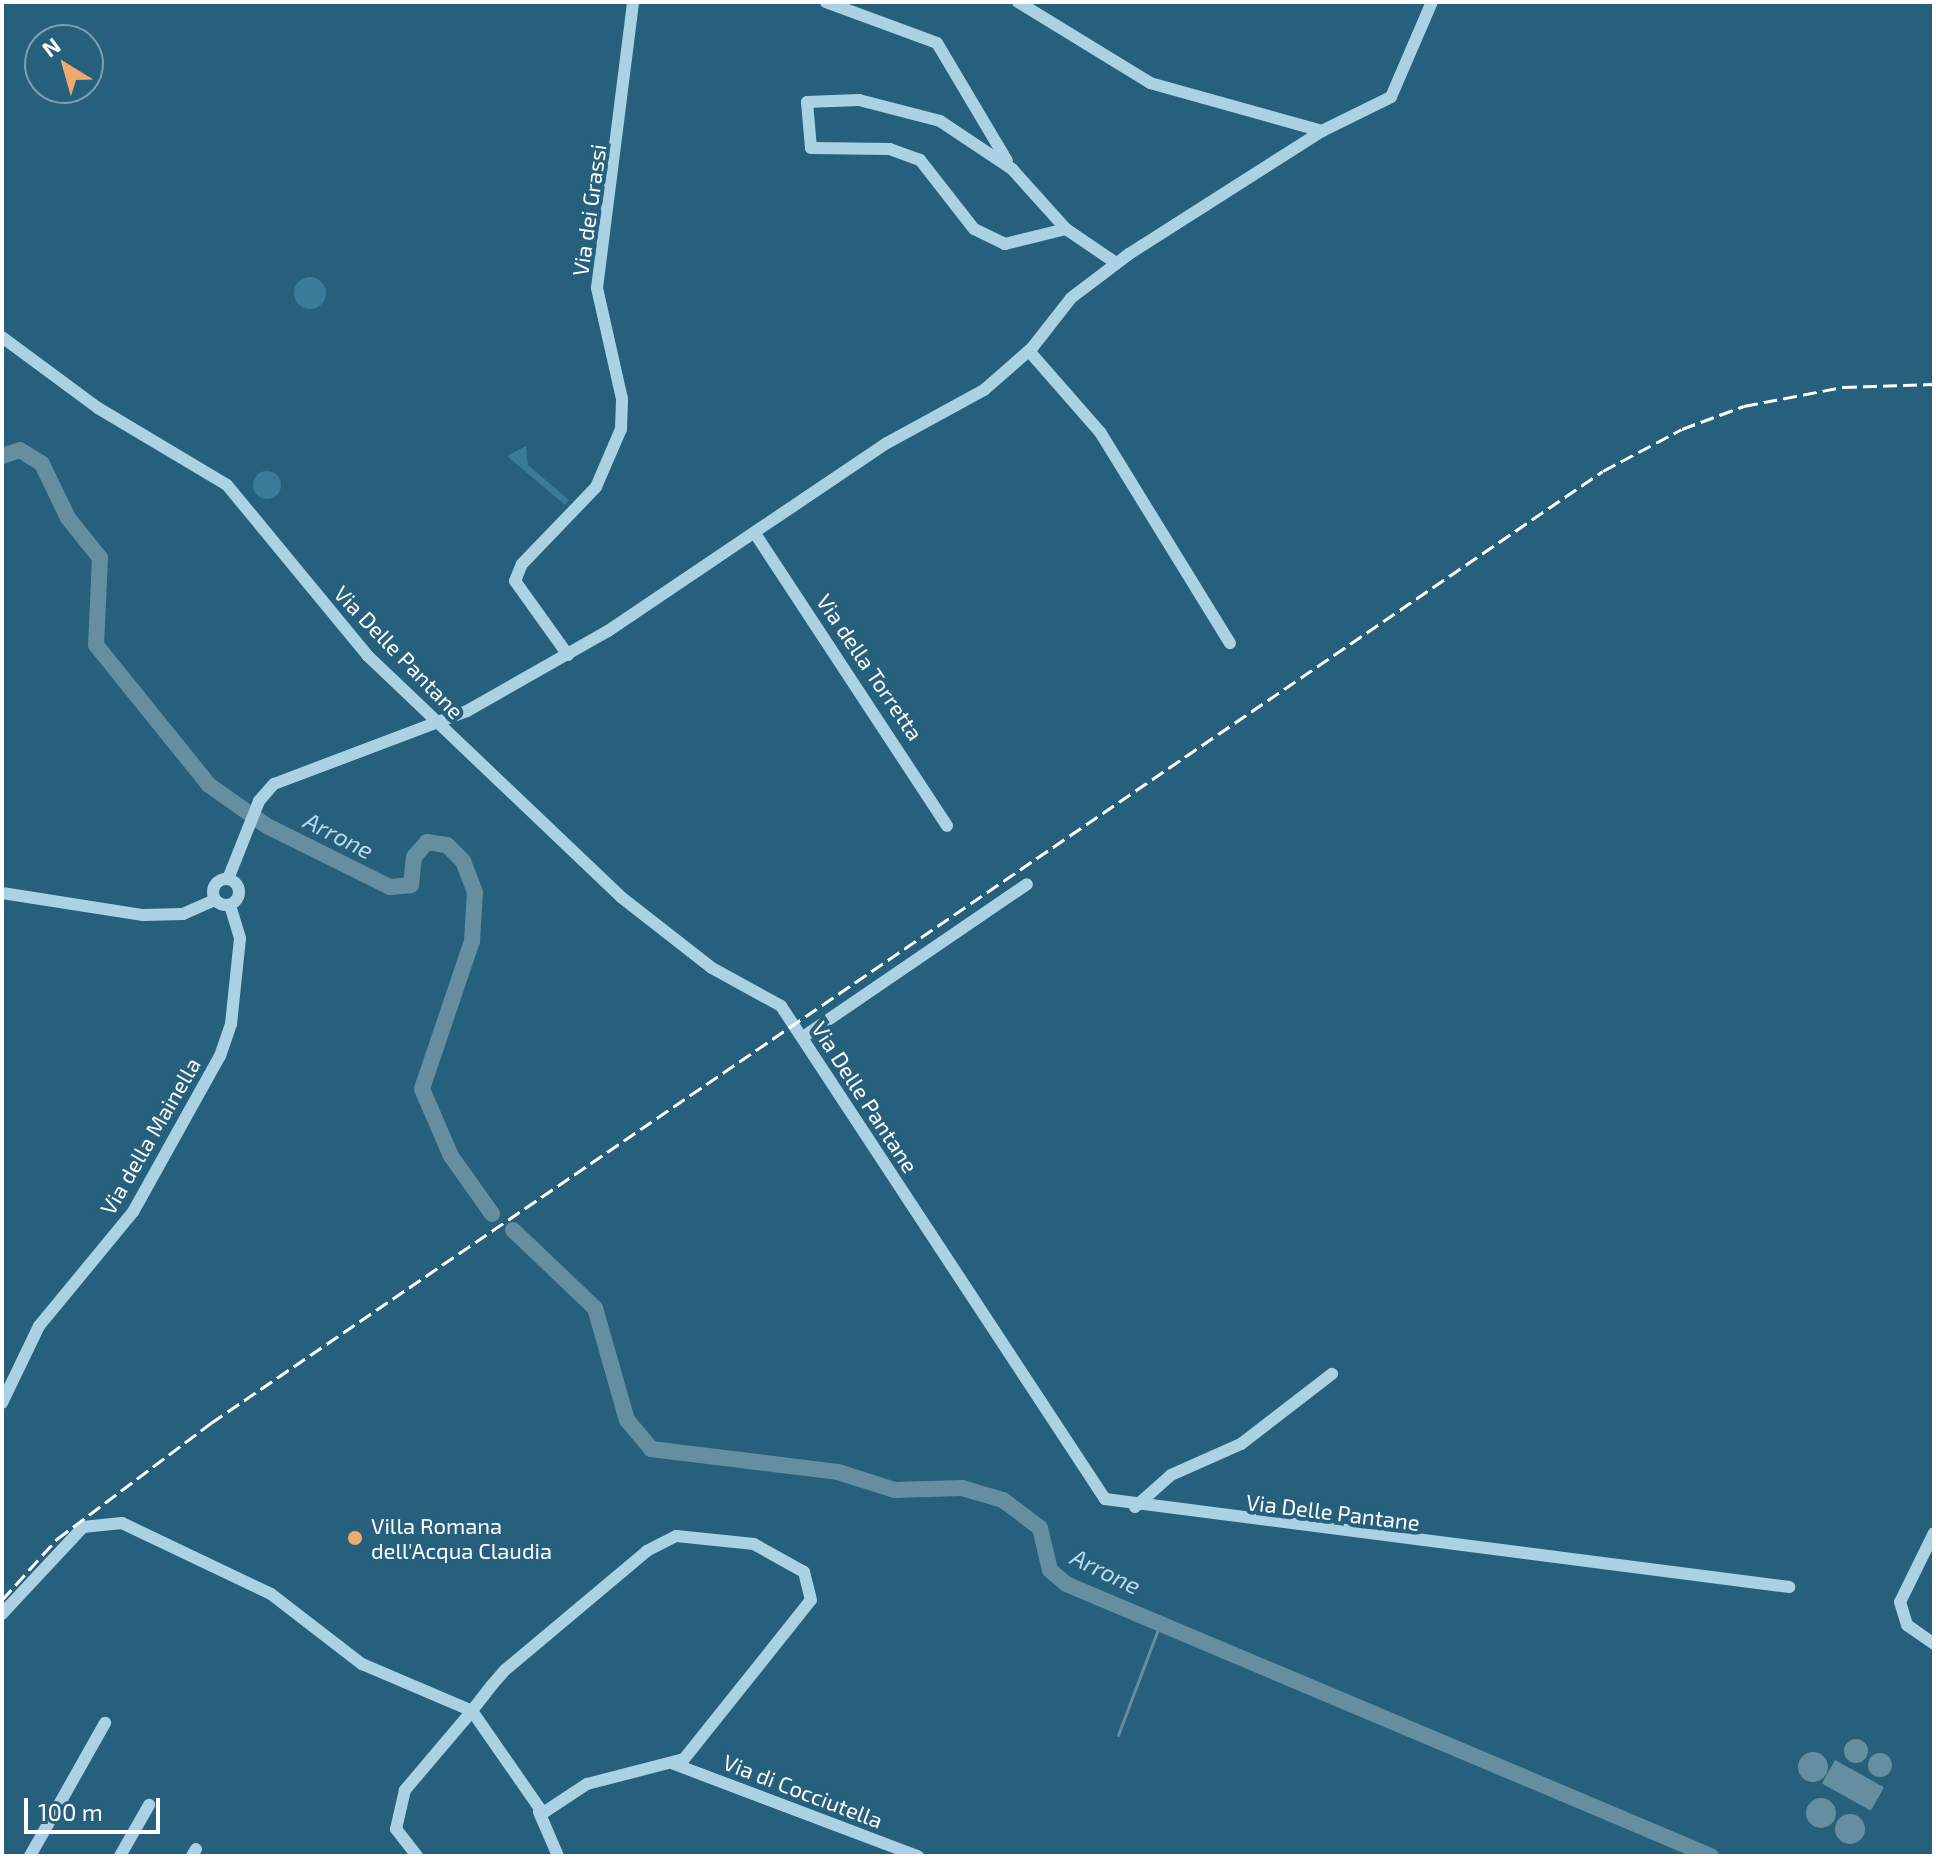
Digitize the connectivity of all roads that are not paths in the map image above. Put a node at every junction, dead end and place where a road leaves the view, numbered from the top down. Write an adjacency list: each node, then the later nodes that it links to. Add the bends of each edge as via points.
1 (633, 2): 13 (street, Via dei Grassi, via 597,288 622,399 621,429 596,487 522,564 515,581)
2 (826, 2): 6 (street, via 937,43)
3 (1018, 2): 5 (street, via 1150,83)
4 (1432, 2): 5 (street, via 1396,92)
5 (1322, 131): 8 (street)
6 (1012, 169): 7 (street); 7 (street, via 940,121 859,100 807,102 811,148 890,149 920,160 974,229 1005,244)
7 (1066, 229): 8 (street)
8 (1116, 263): 10 (street, via 1071,298)
9 (2, 337): 14 (street, Via Delle Pantane, via 98,408 227,485 351,637)
10 (1029, 351): 11 (street, via 984,390 887,443); 12 (street, via 1100,432)
11 (756, 535): 13 (street); 15 (street, Via della Torretta)
12 (1230, 643)
13 (568, 655): 14 (street)
14 (437, 721): 16 (street, via 290,775 257,805); 21 (street, Via Delle Pantane, via 641,915 712,968 775,1001)
15 (947, 826)
16 (228, 879): 19 (street, via 215,883); 20 (street, via 239,892)
17 (1027, 884): 21 (street)
18 (2, 893): 19 (street, via 143,915 183,914)
19 (214, 900): 20 (street)
20 (230, 905): 23 (street, Via della Mainella, via 240,938 231,1024 220,1056 133,1212 39,1326)
21 (803, 1037): 24 (street, Via Delle Pantane, via 1088,1479 1108,1501)
22 (1332, 1374): 24 (street, via 1241,1444 1171,1475)
23 (2, 1403)
24 (1135, 1507): 26 (street, Via Delle Pantane)
25 (1934, 1533): 28 (street, via 1900,1606 1909,1627)
26 (1789, 1587)
27 (2, 1614): 29 (street, via 78,1531 111,1520 271,1594 362,1664)
28 (1934, 1644)
29 (472, 1711): 31 (street, via 523,1654 671,1537 774,1549 800,1567 814,1590); 33 (street); 36 (street, via 403,1793 396,1829)
30 (105, 1723): 34 (street)
31 (674, 1764): 33 (street, via 587,1784); 38 (street, Via di Cocciutella)
32 (149, 1805): 35 (street)
33 (539, 1812): 37 (street)
34 (30, 1856)
35 (120, 1856)
36 (417, 1856)
37 (558, 1856)
38 (918, 1856)

